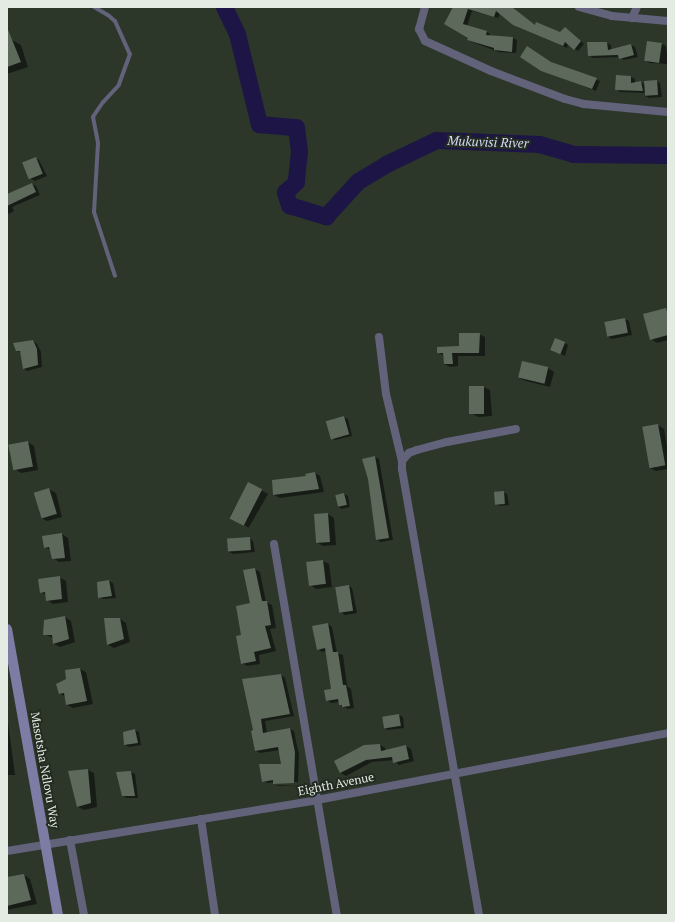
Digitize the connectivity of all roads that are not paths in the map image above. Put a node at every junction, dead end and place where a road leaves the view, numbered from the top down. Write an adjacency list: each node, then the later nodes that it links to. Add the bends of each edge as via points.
1 (94, 7): 8 (lane, via 115,21 130,54 119,85 93,117 98,143 94,212)
2 (425, 7): 7 (street, via 419,29 425,41 491,71 584,104)
3 (578, 7): 5 (street, via 612,16)
4 (637, 7): 5 (street)
5 (632, 18): 6 (street)
6 (668, 21)
7 (668, 112)
8 (115, 276)
9 (378, 337): 11 (street, via 386,394)
10 (516, 428): 11 (street, via 447,442 409,453)
11 (402, 461): 15 (street)
12 (274, 544): 16 (street)
13 (7, 629): 19 (street, Masotsha Ndlovu Way)
14 (668, 734): 15 (street, Eighth Avenue)
15 (455, 773): 16 (street, Eighth Avenue); 25 (street)
16 (317, 800): 17 (street, Eighth Avenue); 24 (street)
17 (201, 819): 18 (street, Eighth Avenue); 23 (street)
18 (70, 840): 19 (street, Eighth Avenue); 22 (street)
19 (45, 844): 20 (street, Eighth Avenue); 21 (street, Masotsha Ndlovu Way)
20 (7, 851)
21 (58, 915)
22 (84, 915)
23 (215, 915)
24 (337, 915)
25 (479, 915)

